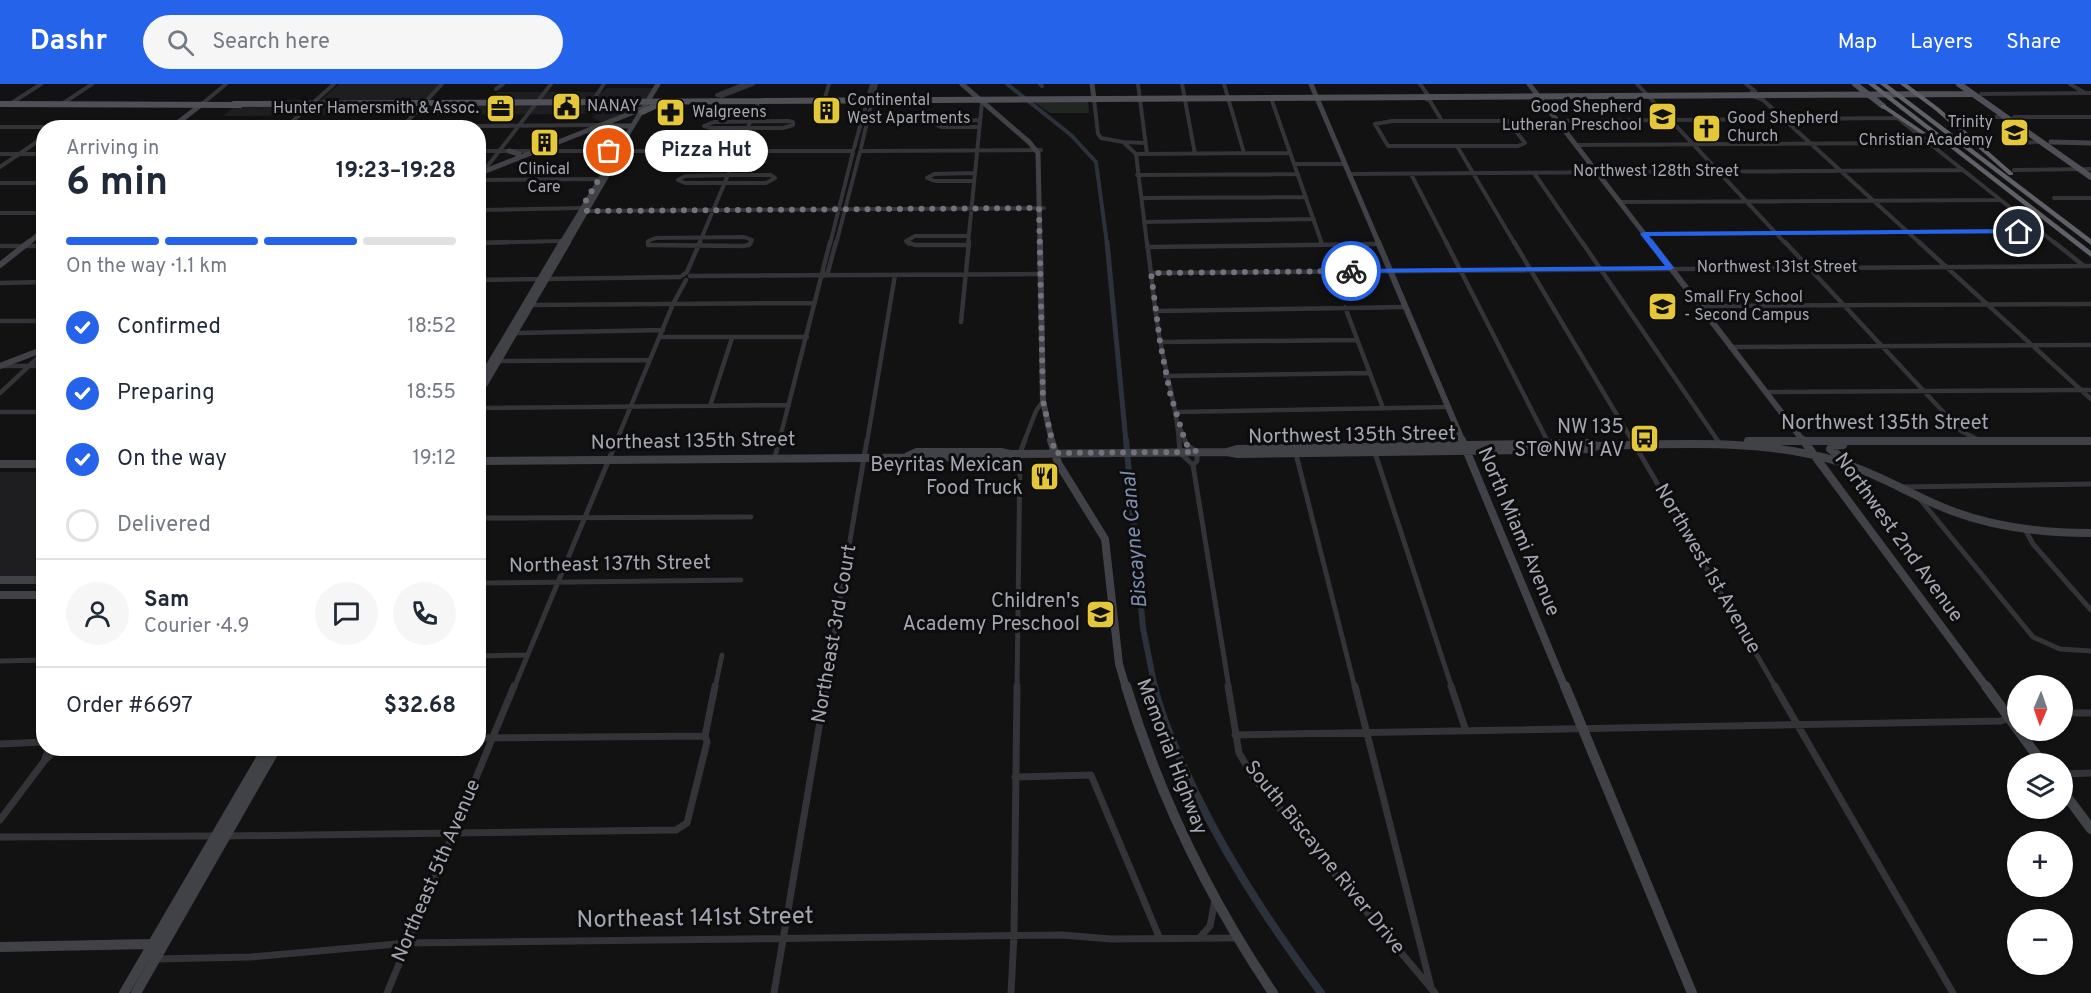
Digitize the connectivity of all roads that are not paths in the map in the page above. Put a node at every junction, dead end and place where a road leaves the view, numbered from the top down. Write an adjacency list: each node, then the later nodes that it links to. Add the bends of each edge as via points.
1 (41, 84): 57 (street)
2 (92, 84): 58 (street)
3 (226, 84): 59 (street)
4 (334, 84): 60 (street)
5 (442, 84): 55 (street)
6 (552, 84): 56 (street)
7 (604, 84): 51 (street)
8 (658, 84): 52 (main road)
9 (745, 84): 10 (street, via 717,95)
10 (753, 84)
11 (829, 84): 49 (street)
12 (874, 84): 47 (street)
13 (964, 84): 50 (main road)
14 (1092, 84): 44 (main road)
15 (1138, 84): 45 (street)
16 (1182, 84): 46 (street)
17 (1224, 84): 41 (street)
18 (1311, 84): 43 (main road, North Miami Avenue)
19 (1420, 84): 39 (street)
20 (1529, 84): 37 (main road, Northwest 2nd Avenue)
21 (1637, 84): 38 (street)
22 (1746, 84): 29 (street)
23 (1855, 84): 31 (main road)
24 (1903, 84): 32 (highway)
25 (1959, 84): 33 (main road)
26 (1967, 84): 34 (main road)
27 (2070, 84): 30 (street)
28 (1881, 86): 54 (highway); 54 (highway)
29 (1751, 93): 38 (main road); 40 (main road)
30 (2085, 93): 34 (street); 36 (street)
31 (1869, 94): 32 (main road); 35 (main road); 61 (main road)
32 (1917, 94): 33 (main road); 152 (highway)
33 (1972, 94): 34 (main road); 65 (main road)
34 (1981, 94): 66 (main road)
35 (1852, 95): 40 (main road); 61 (main road)
36 (2091, 95)
37 (1539, 96): 38 (main road); 39 (main road); 75 (main road, Northwest 2nd Avenue)
38 (1648, 96): 69 (street)
39 (1428, 97): 43 (main road); 77 (street)
40 (1765, 97): 70 (street)
41 (1228, 98): 42 (main road); 46 (main road); 116 (street)
42 (1271, 98): 43 (main road); 117 (street)
43 (1317, 98): 127 (main road, North Miami Avenue)
44 (1094, 99): 45 (main road); 50 (main road); 94 (street, via 1098,134)
45 (1140, 99): 46 (main road); 98 (street)
46 (1186, 99): 123 (street)
47 (870, 100): 49 (main road); 50 (main road); 82 (street)
48 (759, 101): 49 (main road); 53 (main road); 79 (street, Northeast 5th Avenue)
49 (824, 101)
50 (982, 101): 74 (street); 106 (main road)
51 (592, 102): 52 (main road); 56 (main road)
52 (648, 102): 53 (main road); 63 (main road)
53 (668, 102): 63 (main road)
54 (1903, 102): 152 (highway); 153 (highway); 181 (highway); 191 (highway)
55 (424, 103): 56 (main road); 60 (main road); 73 (street)
56 (536, 103): 84 (street)
57 (10, 104): 58 (main road); 62 (main road)
58 (62, 104): 59 (main road)
59 (202, 104): 60 (main road); 71 (main road)
60 (312, 104): 72 (street)
61 (1880, 104): 68 (street); 153 (highway)
62 (0, 105)
63 (643, 110): 76 (main road); 86 (main road)
64 (1977, 117): 65 (street)
65 (2006, 117): 81 (main road); 95 (main road)
66 (2014, 117): 67 (street); 81 (main road)
67 (2091, 117)
68 (1897, 118): 70 (street); 99 (street)
69 (1670, 119): 70 (street); 75 (street); 102 (street)
70 (1784, 119): 101 (street)
71 (182, 120)
72 (294, 120)
73 (408, 120)
74 (980, 120): 90 (street); 90 (street, via 943,120 935,124)
75 (1557, 120): 104 (main road, Northwest 2nd Avenue)
76 (636, 121): 87 (main road); 115 (main road, via 638,124)
77 (1442, 121): 78 (street); 80 (street)
78 (1508, 121): 103 (street, via 1524,144)
79 (750, 122): 91 (street, Northeast 5th Avenue); 91 (street, via 794,124 786,128); 91 (street, via 704,125)
80 (1378, 122): 103 (street, via 1375,124 1388,146)
81 (2023, 123): 96 (main road)
82 (864, 124): 109 (street); 110 (street)
83 (486, 126): 84 (street)
84 (518, 126): 85 (street); 111 (street)
85 (579, 126): 86 (street); 92 (street)
86 (601, 126): 87 (main road); 92 (main road); 113 (main road)
87 (631, 126): 115 (main road)
88 (0, 127): 89 (street)
89 (36, 127)
90 (979, 127): 105 (street)
91 (748, 128): 107 (street, Northeast 5th Avenue)
92 (585, 131): 113 (main road)
93 (36, 142): 119 (street)
94 (1123, 142): 98 (street); 121 (street)
95 (2042, 142): 100 (street); 124 (main road); 132 (main road)
96 (2051, 142): 97 (main road); 124 (main road)
97 (2091, 142)
98 (1146, 143): 122 (street)
99 (1929, 143): 101 (street); 130 (street)
100 (2007, 143)
101 (1812, 144): 102 (street); 134 (street)
102 (1694, 145): 104 (street); 135 (street)
103 (1457, 146): 138 (street, Northwest 1st Avenue)
104 (1576, 146): 140 (main road, Northwest 2nd Avenue)
105 (977, 149): 106 (street); 110 (street); 137 (street)
106 (1038, 149): 163 (main road, Memorial Highway)
107 (738, 150): 108 (street); 115 (street); 144 (street, Northeast 5th Avenue)
108 (837, 150): 109 (street)
109 (853, 150): 110 (street); 164 (street)
110 (861, 150): 164 (street)
111 (499, 151): 112 (street); 114 (street); 129 (street)
112 (509, 151): 113 (street); 125 (main road, via 519,153)
113 (538, 151): 115 (street); 125 (main road)
114 (486, 152)
115 (619, 153): 147 (main road)
116 (1244, 153): 117 (street); 123 (street)
117 (1290, 153): 126 (street)
118 (0, 154): 119 (street)
119 (18, 154): 120 (street); 128 (street)
120 (36, 154)
121 (1136, 154): 122 (street); 145 (street)
122 (1147, 154): 123 (street)
123 (1195, 154)
124 (2068, 154): 136 (main road)
125 (517, 159): 133 (main road)
126 (1294, 164): 127 (street); 141 (street)
127 (1345, 165): 142 (main road, North Miami Avenue)
128 (0, 167)
129 (486, 167)
130 (1964, 170): 134 (street, Northwest 128th Street); 159 (street)
131 (2014, 170): 132 (street)
132 (2080, 170): 136 (main road)
133 (486, 171)
134 (1841, 171): 135 (street, Northwest 128th Street); 158 (street)
135 (1719, 172): 140 (street, Northwest 128th Street); 160 (street)
136 (2091, 172)
137 (975, 173): 148 (street); 148 (street, via 934,174 927,178 935,182)
138 (1473, 173): 139 (street, Northwest 128th Street); 143 (street, Northwest 128th Street); 200 (street, Northwest 1st Avenue)
139 (1534, 173): 140 (street, Northwest 128th Street); 199 (street)
140 (1597, 173): 161 (main road, Northwest 2nd Avenue)
141 (1298, 174): 145 (street); 154 (street)
142 (1349, 174): 143 (street, Northwest 128th Street); 183 (main road, North Miami Avenue)
143 (1411, 174): 202 (street)
144 (728, 175): 151 (street, Northeast 5th Avenue); 151 (street, via 685,176 678,180); 151 (street, via 775,178 769,182)
145 (1137, 175): 155 (street)
146 (486, 179): 147 (street)
147 (602, 179): 167 (main road)
148 (974, 181): 162 (street)
149 (0, 183): 150 (street)
150 (36, 183)
151 (725, 183): 165 (street, Northeast 5th Avenue)
152 (2028, 190): 179 (highway)
153 (2008, 192): 192 (highway)
154 (1306, 196): 155 (street); 170 (street)
155 (1141, 198): 171 (street)
156 (2054, 198): 157 (street)
157 (2091, 198)
158 (1873, 200): 159 (street); 160 (street); 173 (street)
159 (2000, 200): 172 (street)
160 (1747, 201): 161 (street); 174 (street)
161 (1620, 202): 175 (main road, Northwest 2nd Avenue)
162 (972, 207): 163 (street); 164 (street); 177 (street)
163 (1041, 207): 205 (main road, Memorial Highway)
164 (842, 208): 165 (street); 207 (street, via 828,272)
165 (714, 209): 167 (street); 178 (street, Northeast 5th Avenue)
166 (486, 210): 167 (street)
167 (584, 210): 182 (main road); 209 (main road)
168 (0, 213): 169 (street)
169 (36, 213)
170 (1314, 219): 171 (street); 185 (street)
171 (1144, 222): 190 (street)
172 (2041, 231): 173 (street); 194 (street)
173 (1909, 232): 174 (street); 197 (street)
174 (1777, 233): 175 (street); 196 (street)
175 (1644, 234): 198 (main road, Northwest 2nd Avenue)
176 (36, 236): 187 (main road)
177 (969, 236): 184 (street); 184 (street, via 915,236 906,241 915,245)
178 (702, 238): 189 (street, Northeast 5th Avenue); 189 (street, via 752,240 745,246); 189 (street, via 656,238 647,244)
179 (2091, 238)
180 (486, 243): 182 (street)
181 (2091, 243)
182 (561, 244): 209 (main road)
183 (1379, 244): 185 (street); 201 (main road, North Miami Avenue)
184 (969, 245): 204 (street)
185 (1322, 245): 190 (street)
186 (0, 246): 187 (street)
187 (24, 246): 188 (street); 193 (main road)
188 (36, 246)
189 (698, 247): 208 (street, Northeast 5th Avenue)
190 (1148, 247): 203 (street)
191 (2091, 250)
192 (2091, 255)
193 (0, 265)
194 (2084, 266): 195 (street, Northwest 131st Street); 197 (street, Northwest 131st Street)
195 (2091, 266)
196 (1809, 267): 197 (street, Northwest 131st Street); 198 (street, Northwest 131st Street); 217 (street)
197 (1946, 267): 215 (street)
198 (1670, 268): 199 (street, Northwest 131st Street); 219 (main road, Northwest 2nd Avenue)
199 (1601, 269): 200 (street, Northwest 131st Street); 267 (street)
200 (1531, 270): 202 (street, Northwest 131st Street); 275 (street, Northwest 1st Avenue)
201 (1390, 271): 202 (street, Northwest 131st Street); 203 (street, Northwest 131st Street); 220 (main road, North Miami Avenue)
202 (1460, 271): 273 (street)
203 (1151, 273): 222 (street)
204 (967, 274): 205 (street); 206 (street); 225 (street)
205 (1041, 274): 255 (main road, Memorial Highway)
206 (895, 275): 207 (street); 288 (street, Northeast 3rd Court)
207 (822, 277): 208 (street); 213 (street)
208 (685, 278): 209 (street); 214 (street, Northeast 5th Avenue)
209 (544, 279): 210 (street); 218 (main road); 237 (main road)
210 (486, 280)
211 (1, 282): 212 (street)
212 (36, 282)
213 (815, 303): 214 (street); 229 (street)
214 (673, 304): 218 (street); 226 (street, Northeast 5th Avenue)
215 (1987, 304): 216 (street); 217 (street); 233 (street)
216 (2091, 304)
217 (1844, 305): 219 (street); 236 (street)
218 (531, 306): 227 (main road)
219 (1699, 306): 235 (main road, Northwest 2nd Avenue)
220 (1406, 307): 221 (street); 259 (main road, North Miami Avenue)
221 (1344, 308): 222 (street); 231 (street)
222 (1155, 311): 232 (street)
223 (0, 321): 224 (street)
224 (36, 321)
225 (962, 322)
226 (663, 330): 227 (street); 228 (street, Northeast 5th Avenue)
227 (516, 333): 241 (main road)
228 (660, 337): 230 (street); 240 (street, Northeast 5th Avenue)
229 (807, 337): 230 (street); 256 (street)
230 (732, 338): 257 (street)
231 (1356, 340): 232 (street); 246 (street)
232 (1160, 342): 247 (street)
233 (2032, 345): 234 (street); 236 (street); 249 (street)
234 (2091, 345)
235 (1730, 347): 236 (street); 252 (main road, Northwest 2nd Avenue)
236 (1883, 347): 251 (street)
237 (496, 353): 241 (main road); 245 (main road)
238 (36, 354): 242 (main road)
239 (36, 359): 244 (street)
240 (649, 360): 241 (street); 258 (street, Northeast 5th Avenue)
241 (499, 361): 248 (main road)
242 (0, 366): 244 (street)
243 (36, 366): 244 (street)
244 (28, 367): 253 (street)
245 (486, 373)
246 (1369, 373): 247 (street); 261 (street)
247 (1165, 376): 264 (street)
248 (486, 382)
249 (2081, 390): 250 (street); 251 (street); 254 (street)
250 (2091, 390)
251 (1924, 391): 252 (street); 266 (street)
252 (1766, 392): 270 (main road, Northwest 2nd Avenue)
253 (0, 393)
254 (2091, 399)
255 (1043, 401): 282 (street); 283 (main road, Memorial Highway)
256 (789, 405): 257 (street); 289 (street)
257 (710, 406): 258 (street)
258 (630, 407): 260 (street); 290 (street, Northeast 5th Avenue)
259 (1448, 407): 261 (street); 278 (main road, North Miami Avenue)
260 (486, 408)
261 (1383, 408): 264 (street)
262 (0, 412): 263 (street)
263 (36, 412)
264 (1177, 412): 265 (street)
265 (1179, 425): 280 (street, via 1186,444); 284 (street)
266 (1961, 431): 271 (street); 272 (street)
267 (1718, 441): 270 (main road, Northwest 135th Street); 274 (main road, Northwest 135th Street)
268 (1904, 441): 270 (main road, Northwest 135th Street); 271 (main road, Northwest 135th Street); 297 (main road, via 1831,446 1836,455)
269 (2091, 441): 272 (main road, Northwest 135th Street)
270 (1803, 442): 277 (main road); 286 (main road, Northwest 2nd Avenue)
271 (1961, 442): 272 (main road, Northwest 135th Street)
272 (1983, 442)
273 (1549, 444): 276 (main road, Northwest 135th Street); 278 (main road, Northwest 135th Street); 279 (main road)
274 (1680, 444): 275 (main road, Northwest 135th Street); 277 (main road, Northwest 135th Street)
275 (1635, 445): 276 (main road, Northwest 135th Street); 326 (street, Northwest 1st Avenue)
276 (1598, 446): 279 (main road, Northwest 135th Street)
277 (1761, 446): 286 (main road, Northwest 135th Street)
278 (1465, 448): 279 (main road, Northwest 135th Street); 281 (main road, Northwest 135th Street); 285 (main road, Northwest 135th Street); 327 (main road, North Miami Avenue)
279 (1518, 450)
280 (1197, 452): 281 (main road, Northeast 135th Street); 284 (main road, Northeast 135th Street); 295 (street, South Biscayne River Drive)
281 (1227, 452): 287 (main road, Northwest 135th Street)
282 (1020, 453): 283 (main road, Northeast 135th Street); 288 (main road, Northeast 135th Street, via 1001,457); 345 (street)
283 (1055, 453): 284 (main road, Northeast 135th Street); 353 (main road, Memorial Highway, via 1105,538 1112,622 1127,698 1164,793)
284 (1180, 453): 295 (street)
285 (1375, 453): 287 (main road, Northwest 135th Street); 328 (street)
286 (1812, 453): 292 (main road, Northwest 135th Street); 296 (main road, Northwest 2nd Avenue)
287 (1296, 454): 329 (street)
288 (865, 456): 289 (main road, Northeast 135th Street); 358 (street, Northeast 3rd Court)
289 (775, 458): 290 (main road, Northeast 135th Street)
290 (608, 459): 291 (main road, Northeast 135th Street); 302 (street, Northeast 5th Avenue)
291 (486, 461)
292 (1844, 463): 296 (main road, via 1830,463); 297 (main road, Northwest 135th Street)
293 (0, 464): 294 (main road)
294 (36, 464)
295 (1193, 465): 330 (street, South Biscayne River Drive)
296 (1824, 469): 324 (main road, Northwest 2nd Avenue)
297 (1874, 475): 299 (main road)
298 (2091, 484): 299 (street)
299 (1898, 487): 300 (main road)
300 (1917, 495): 301 (main road); 305 (street)
301 (1952, 511): 305 (street, via 1940,514); 306 (main road)
302 (583, 517): 303 (street); 304 (street); 311 (street, Northeast 5th Avenue)
303 (751, 517)
304 (486, 518)
305 (1940, 522): 316 (street, via 2033,637 2044,645 2066,651)
306 (2026, 531): 307 (main road); 315 (street)
307 (2091, 533)
308 (0, 580): 309 (main road)
309 (36, 580)
310 (741, 580): 311 (street, Northeast 137th Street)
311 (557, 582): 312 (street, Northeast 137th Street); 317 (street, Northeast 5th Avenue)
312 (486, 583)
313 (36, 594): 314 (main road)
314 (0, 595)
315 (2091, 610)
316 (2091, 651)
317 (526, 655): 319 (street); 333 (street, Northeast 5th Avenue)
318 (723, 655): 331 (street)
319 (486, 656)
320 (36, 660): 321 (street)
321 (0, 661)
322 (2073, 713): 323 (street)
323 (2091, 713)
324 (2007, 716)
325 (2007, 718): 326 (street, via 2001,721)
326 (1797, 724): 327 (street); 371 (street, Northwest 1st Avenue)
327 (1582, 729): 328 (street); 370 (main road, North Miami Avenue)
328 (1466, 731): 329 (street)
329 (1367, 733): 330 (street); 363 (street)
330 (1235, 735): 363 (street, South Biscayne River Drive, via 1239,753 1254,778)
331 (705, 736): 333 (street); 348 (street, via 707,742)
332 (486, 738): 333 (street)
333 (493, 738): 336 (street, Northeast 5th Avenue)
334 (0, 744): 335 (street)
335 (36, 744)
336 (486, 755)
337 (46, 756): 342 (street)
338 (49, 756): 342 (street)
339 (263, 756): 352 (main road)
340 (271, 756): 352 (main road)
341 (486, 756): 350 (street, Northeast 5th Avenue)
342 (45, 760): 347 (street)
343 (2091, 773): 344 (street)
344 (2073, 774)
345 (1015, 777): 354 (street); 357 (street, via 1091,776)
346 (2073, 805): 349 (main road)
347 (0, 820)
348 (684, 827): 350 (street)
349 (2091, 829)
350 (453, 834): 352 (street); 359 (street, Northeast 5th Avenue)
351 (0, 837): 352 (street)
352 (217, 839): 360 (main road); 362 (main road); 362 (main road, via 159,943)
353 (1215, 899): 355 (street, via 1210,926); 356 (main road, Memorial Highway)
354 (1014, 935): 357 (street, Northeast 141st Street); 358 (street, Northeast 141st Street); 368 (street)
355 (1199, 938): 356 (street, Northeast 141st Street); 357 (street, Northeast 141st Street)
356 (1236, 938): 369 (main road, Memorial Highway)
357 (1160, 939)
358 (783, 940): 359 (street, Northeast 141st Street); 367 (street, Northeast 3rd Court)
359 (408, 943): 362 (street, Northeast 141st Street, via 251,957); 366 (street, Northeast 5th Avenue)
360 (151, 944): 361 (main road); 364 (main road)
361 (0, 946)
362 (156, 959): 365 (main road)
363 (1434, 991)
364 (124, 993)
365 (136, 993)
366 (387, 993)
367 (774, 993)
368 (1011, 993)
369 (1273, 993)
370 (1692, 993)
371 (1953, 993)

